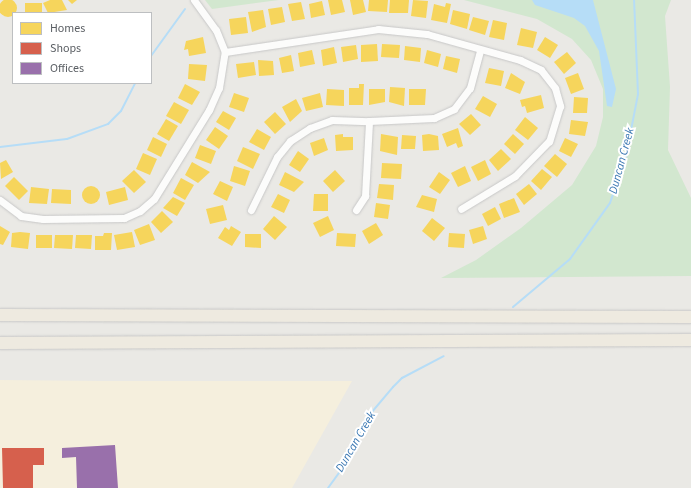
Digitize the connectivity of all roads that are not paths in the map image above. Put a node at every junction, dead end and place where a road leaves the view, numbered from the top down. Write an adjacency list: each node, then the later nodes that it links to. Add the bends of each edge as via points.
1 (194, 0): 3 (street, via 216,30)
2 (480, 51): 3 (street, via 427,34 378,29); 4 (street, via 470,88 454,109 434,118); 6 (street, via 520,60 541,70 555,88 560,106 549,141 520,171)
3 (224, 52): 5 (street, via 219,88 208,110 154,199 140,211 124,218 43,219 21,216)
4 (369, 122): 7 (street, via 332,120 310,128 290,141 277,157); 8 (street, via 365,196)
5 (0, 200)
6 (461, 209)
7 (250, 210)
8 (356, 210)
9 (0, 315): 10 (highway)
10 (691, 317)
11 (691, 340): 12 (highway)
12 (0, 343)

